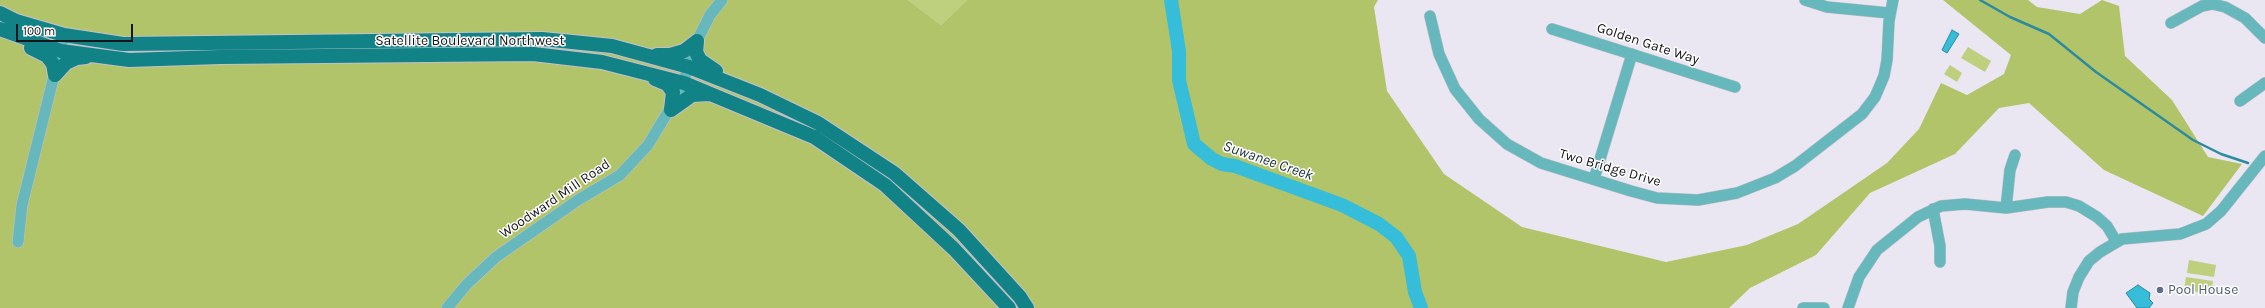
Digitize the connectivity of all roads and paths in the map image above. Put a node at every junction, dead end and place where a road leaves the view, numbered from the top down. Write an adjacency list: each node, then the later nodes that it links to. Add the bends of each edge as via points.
1 (722, 0): 13 (street, Woodward Mill Road, via 710,15)
2 (1805, 0): 5 (street, via 1827,6)
3 (1893, 0): 5 (street, Two Bridge Drive)
4 (0, 13): 11 (main road, Satellite Boulevard Northwest, via 16,21)
5 (1890, 13): 30 (street, Two Bridge Drive, via 1885,71 1872,101 1858,118 1778,176 1737,194 1690,200 1645,195)
6 (1430, 16): 30 (street, Two Bridge Drive, via 1437,48 1449,77 1478,119 1507,144 1530,157)
7 (2171, 24): 12 (street, via 2202,6 2212,4 2225,7 2245,18)
8 (0, 29): 14 (main road, Satellite Boulevard Northwest)
9 (1552, 29): 16 (street, Golden Gate Way)
10 (0, 32): 20 (main road, via 47,56 53,64)
11 (64, 35): 14 (street); 15 (main road, Satellite Boulevard Northwest, via 122,44 542,39 612,46)
12 (2265, 38)
13 (696, 41): 15 (main road, via 684,51 670,55); 18 (street, Woodward Mill Road); 25 (main road, via 696,52 707,67)
14 (61, 50): 17 (main road, Satellite Boulevard Northwest); 20 (street)
15 (642, 54): 18 (main road, Satellite Boulevard Northwest)
16 (1632, 54): 23 (street, Golden Gate Way); 30 (street)
17 (96, 55): 19 (main road, Satellite Boulevard Northwest, via 129,60 533,54 602,62); 20 (main road, via 66,63)
18 (689, 67): 21 (street, Woodward Mill Road); 25 (main road, Satellite Boulevard Northwest)
19 (642, 72): 21 (main road, Satellite Boulevard Northwest); 27 (main road, via 667,84 672,90 674,98)
20 (55, 75): 34 (street, via 22,205)
21 (684, 82): 24 (main road, Satellite Boulevard Northwest); 27 (street, Woodward Mill Road)
22 (2265, 83): 26 (street)
23 (1735, 87)
24 (715, 95): 27 (main road, via 692,95); 37 (main road, Satellite Boulevard Northwest, via 814,137 884,185 954,249)
25 (760, 95): 38 (main road, Satellite Boulevard Northwest, via 818,123 894,173 959,230)
26 (2240, 100)
27 (671, 110): 36 (street, Woodward Mill Road, via 648,145 620,175 578,200 496,257)
28 (2015, 155): 31 (street, via 2010,170)
29 (2265, 156): 33 (street, via 2221,211 2206,224 2180,234)
30 (1594, 179)
31 (2006, 208): 32 (street, via 1959,204); 33 (street, via 2048,202 2072,204 2098,217)
32 (1932, 209): 35 (street, via 1940,246); 41 (street, via 1889,239 1872,257 1858,277)
33 (2116, 241): 42 (street, via 2085,266 2075,285)
34 (18, 242)
35 (1940, 262)
36 (446, 308)
37 (1009, 308)
38 (1027, 308)
39 (1803, 308): 40 (street)
40 (1824, 308)
41 (1848, 308)
42 (2071, 308)

